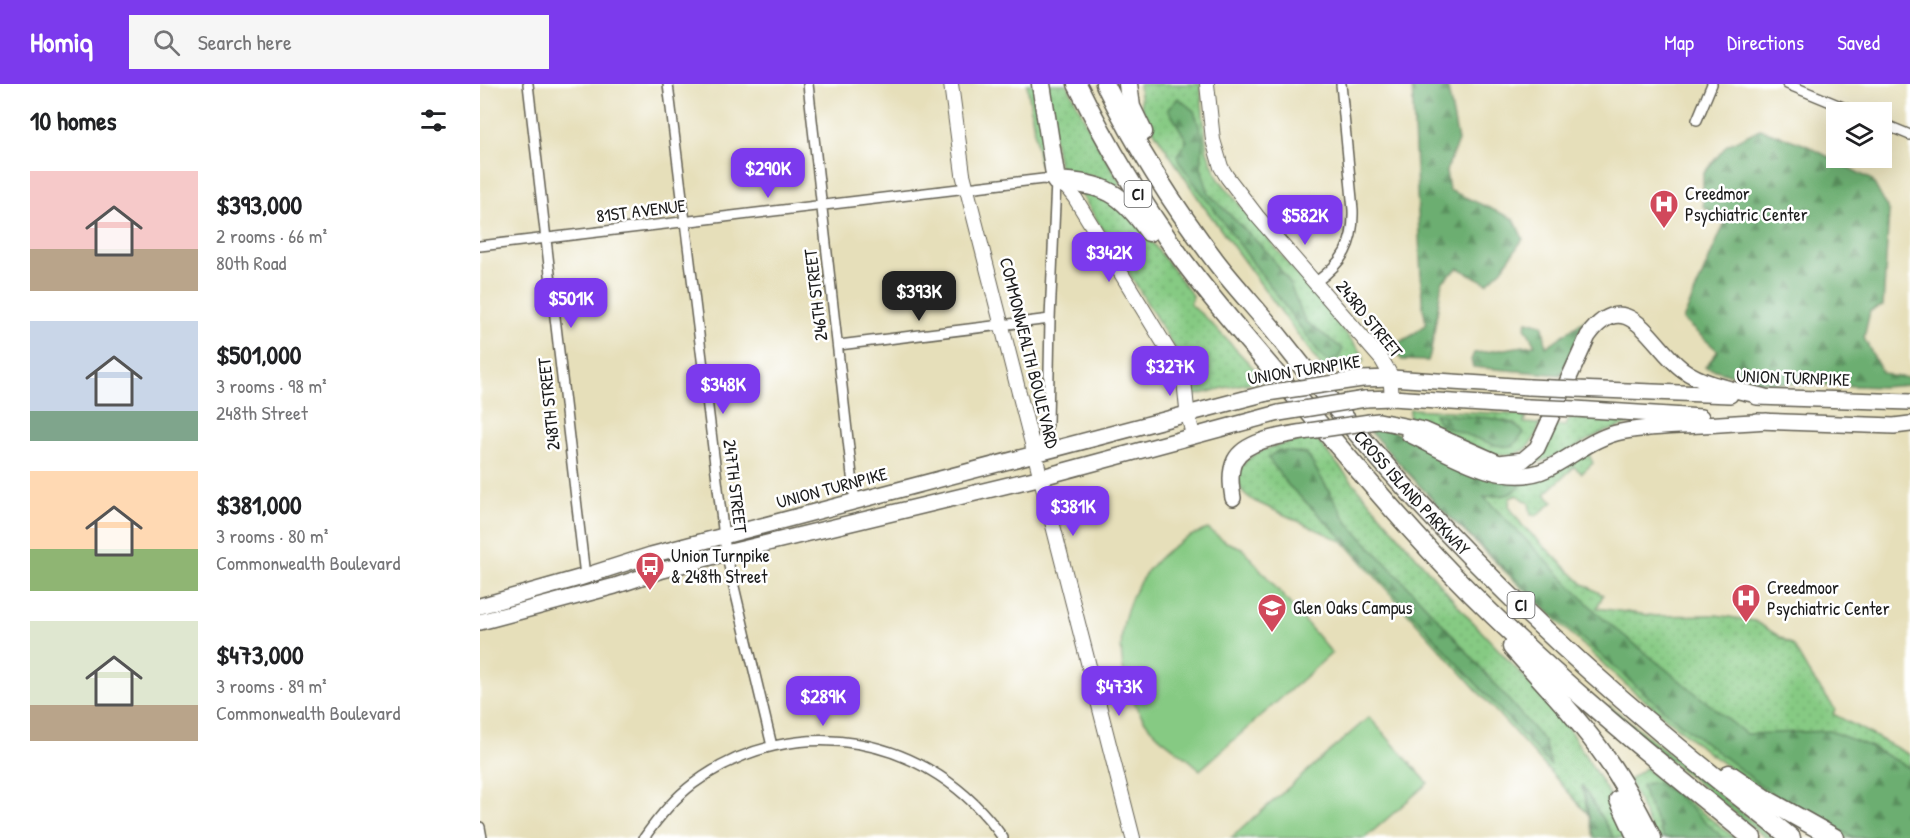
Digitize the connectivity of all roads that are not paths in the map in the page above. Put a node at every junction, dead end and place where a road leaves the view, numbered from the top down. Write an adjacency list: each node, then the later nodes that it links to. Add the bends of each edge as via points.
1 (528, 84): 21 (street, 248TH STREET)
2 (668, 84): 20 (street, 247TH STREET)
3 (808, 84): 19 (street, 246TH STREET)
4 (951, 84): 18 (street, COMMONWEALTH BOULEVARD)
5 (1041, 84): 17 (highway)
6 (1077, 84): 25 (highway, CROSS ISLAND PARKWAY / CI, via 1133,186)
7 (1105, 84): 23 (highway, CROSS ISLAND PARKWAY / CI, via 1173,202)
8 (1128, 84): 23 (highway, via 1134,114 1185,199)
9 (1207, 84): 24 (street, 243RD STREET, via 1213,140 1224,172)
10 (1341, 84): 24 (street, via 1353,227 1340,262)
11 (1712, 84): 14 (street)
12 (1787, 84): 13 (street)
13 (1831, 102)
14 (1697, 120)
15 (1892, 128): 16 (street)
16 (1910, 135)
17 (1056, 181): 18 (street, 81ST AVENUE, via 1043,179); 25 (highway, via 1099,186 1121,200 1162,250); 26 (street); 33 (street, via 1076,198 1179,368)
18 (967, 188): 19 (street, 81ST AVENUE); 27 (street, COMMONWEALTH BOULEVARD)
19 (822, 206): 20 (street, 81ST AVENUE); 28 (street, 246TH STREET)
20 (685, 222): 21 (street, 81ST AVENUE); 43 (street, 247TH STREET)
21 (547, 239): 22 (street, 81ST AVENUE); 45 (street, 248TH STREET)
22 (480, 246)
23 (1216, 261): 49 (highway, CROSS ISLAND PARKWAY / CI, via 1301,368 1413,495 1471,557)
24 (1316, 282): 29 (street, 243RD STREET, via 1382,360)
25 (1210, 296): 42 (highway, CROSS ISLAND PARKWAY / CI)
26 (1050, 319): 27 (street); 38 (street, via 1048,424)
27 (1003, 326): 28 (street); 38 (street, COMMONWEALTH BOULEVARD)
28 (839, 345): 41 (street, 246TH STREET)
29 (1391, 378): 30 (main road, UNION TURNPIKE, bridge); 31 (street, 243RD STREET); 33 (main road, UNION TURNPIKE, bridge, via 1267,393)
30 (1765, 397): 32 (main road, UNION TURNPIKE); 34 (main road, via 1706,382 1682,369 1637,322 1623,315 1597,323 1537,448 1522,460 1499,463 1430,432)
31 (1392, 398): 35 (main road, UNION TURNPIKE, bridge); 37 (main road, UNION TURNPIKE, bridge, via 1279,413)
32 (1910, 402)
33 (1188, 414): 37 (street); 38 (main road, UNION TURNPIKE)
34 (1375, 421): 35 (main road, via 1490,472 1514,476 1546,470 1614,433); 40 (main road, bridge, via 1262,440 1235,459 1231,472)
35 (1767, 421): 36 (main road, UNION TURNPIKE)
36 (1910, 424)
37 (1193, 436): 39 (main road, UNION TURNPIKE)
38 (1036, 455): 39 (street, COMMONWEALTH BOULEVARD); 41 (main road, UNION TURNPIKE)
39 (1042, 477): 44 (main road, UNION TURNPIKE); 55 (street, COMMONWEALTH BOULEVARD)
40 (1233, 498)
41 (855, 502): 43 (main road, UNION TURNPIKE)
42 (1395, 513): 48 (highway); 58 (highway, CROSS ISLAND PARKWAY / CI, via 1452,574 1577,692)
43 (724, 536): 44 (street, 247TH STREET); 45 (main road, UNION TURNPIKE)
44 (726, 553): 47 (main road, UNION TURNPIKE); 50 (street, 247TH STREET)
45 (585, 576): 46 (main road, UNION TURNPIKE)
46 (480, 606)
47 (480, 622)
48 (1524, 660): 56 (highway, via 1573,721 1601,765); 57 (highway, via 1609,762)
49 (1597, 676): 59 (highway, CROSS ISLAND PARKWAY / CI, via 1658,731); 60 (highway, via 1713,764)
50 (772, 746): 53 (street, via 740,757 691,785); 54 (street, via 825,740 898,754 962,792)
51 (480, 827): 52 (street)
52 (482, 838)
53 (644, 838)
54 (1003, 838)
55 (1133, 838)
56 (1637, 838)
57 (1652, 838)
58 (1752, 838)
59 (1791, 838)
60 (1835, 838)

